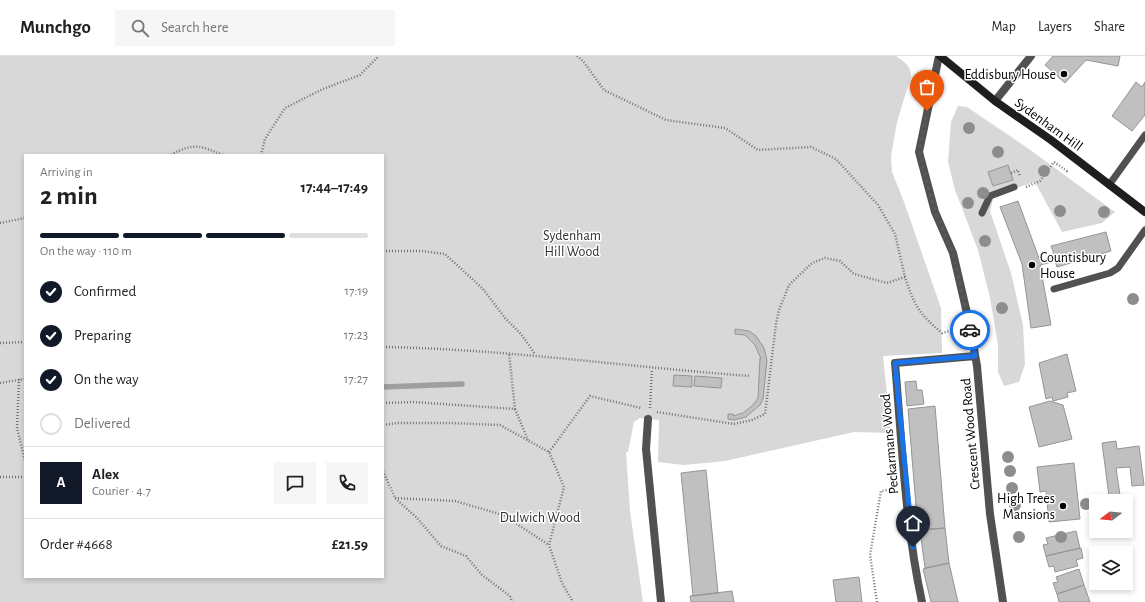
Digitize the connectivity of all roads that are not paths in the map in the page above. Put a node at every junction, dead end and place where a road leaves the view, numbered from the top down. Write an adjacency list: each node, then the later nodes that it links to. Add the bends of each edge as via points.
1 (939, 56): 3 (street, Sydenham Hill); 11 (street, Crescent Wood Road, via 919,152 935,212 953,253)
2 (1031, 56): 3 (street)
3 (995, 101): 5 (street, Sydenham Hill)
4 (1145, 135): 5 (lane)
5 (1109, 185): 7 (street, Sydenham Hill)
6 (1018, 188): 8 (lane, via 990,196)
7 (1145, 212)
8 (982, 213)
9 (1145, 230): 10 (lane, via 1118,268 1110,273)
10 (1054, 289)
11 (975, 356): 14 (street, Peckarmans Wood, via 895,363 906,486 916,574); 15 (street, Crescent Wood Road, via 990,514)
12 (648, 419): 13 (street, via 646,449)
13 (661, 602)
14 (922, 602)
15 (1003, 602)

